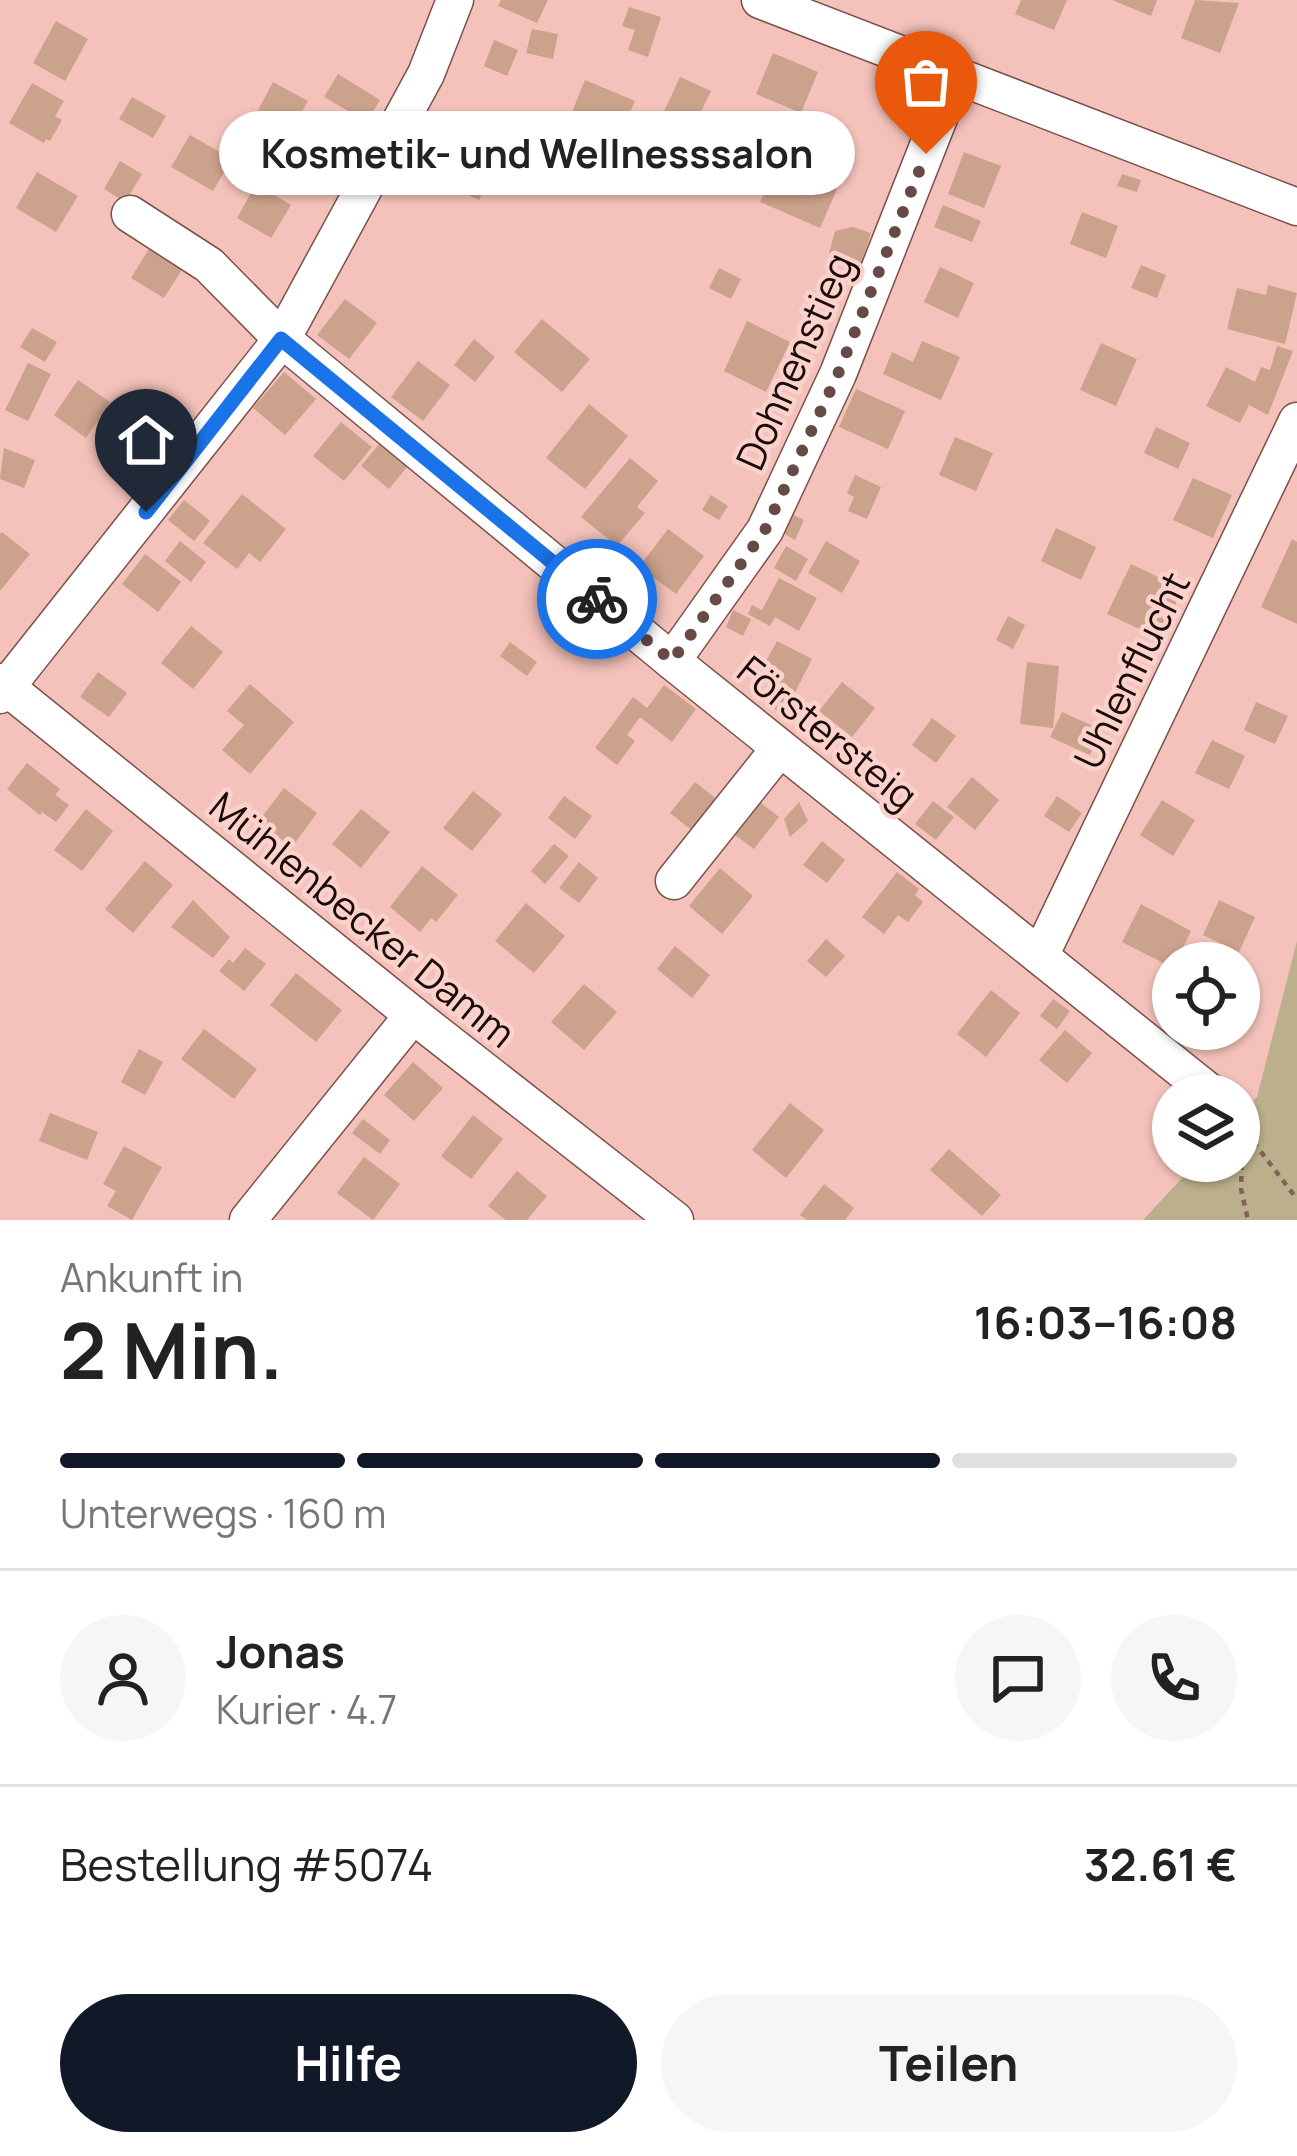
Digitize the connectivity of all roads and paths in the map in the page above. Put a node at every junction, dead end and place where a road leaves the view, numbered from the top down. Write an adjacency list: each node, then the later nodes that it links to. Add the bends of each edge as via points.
1 (455, 0): 6 (street, via 426,74)
2 (760, 0): 3 (street)
3 (956, 75): 4 (street); 8 (street, Dohnenstieg, via 838,374 765,530)
4 (1297, 207)
5 (130, 214): 6 (street, Förstersteig, via 209,265)
6 (281, 339): 8 (street, Förstersteig); 9 (street)
7 (1297, 421): 12 (street, Uhlenflucht)
8 (672, 661): 10 (street, Förstersteig)
9 (2, 688): 13 (street, Mühlenbecker Damm)
10 (780, 748): 11 (street); 12 (street, Förstersteig)
11 (674, 881)
12 (1040, 956): 14 (street, Förstersteig)
13 (412, 1015): 18 (street); 19 (street, Mühlenbecker Damm)
14 (1187, 1074)
15 (1260, 1150): 17 (path)
16 (1241, 1182): 20 (path)
17 (1297, 1199)
18 (254, 1216)
19 (675, 1220)
20 (1248, 1220)

